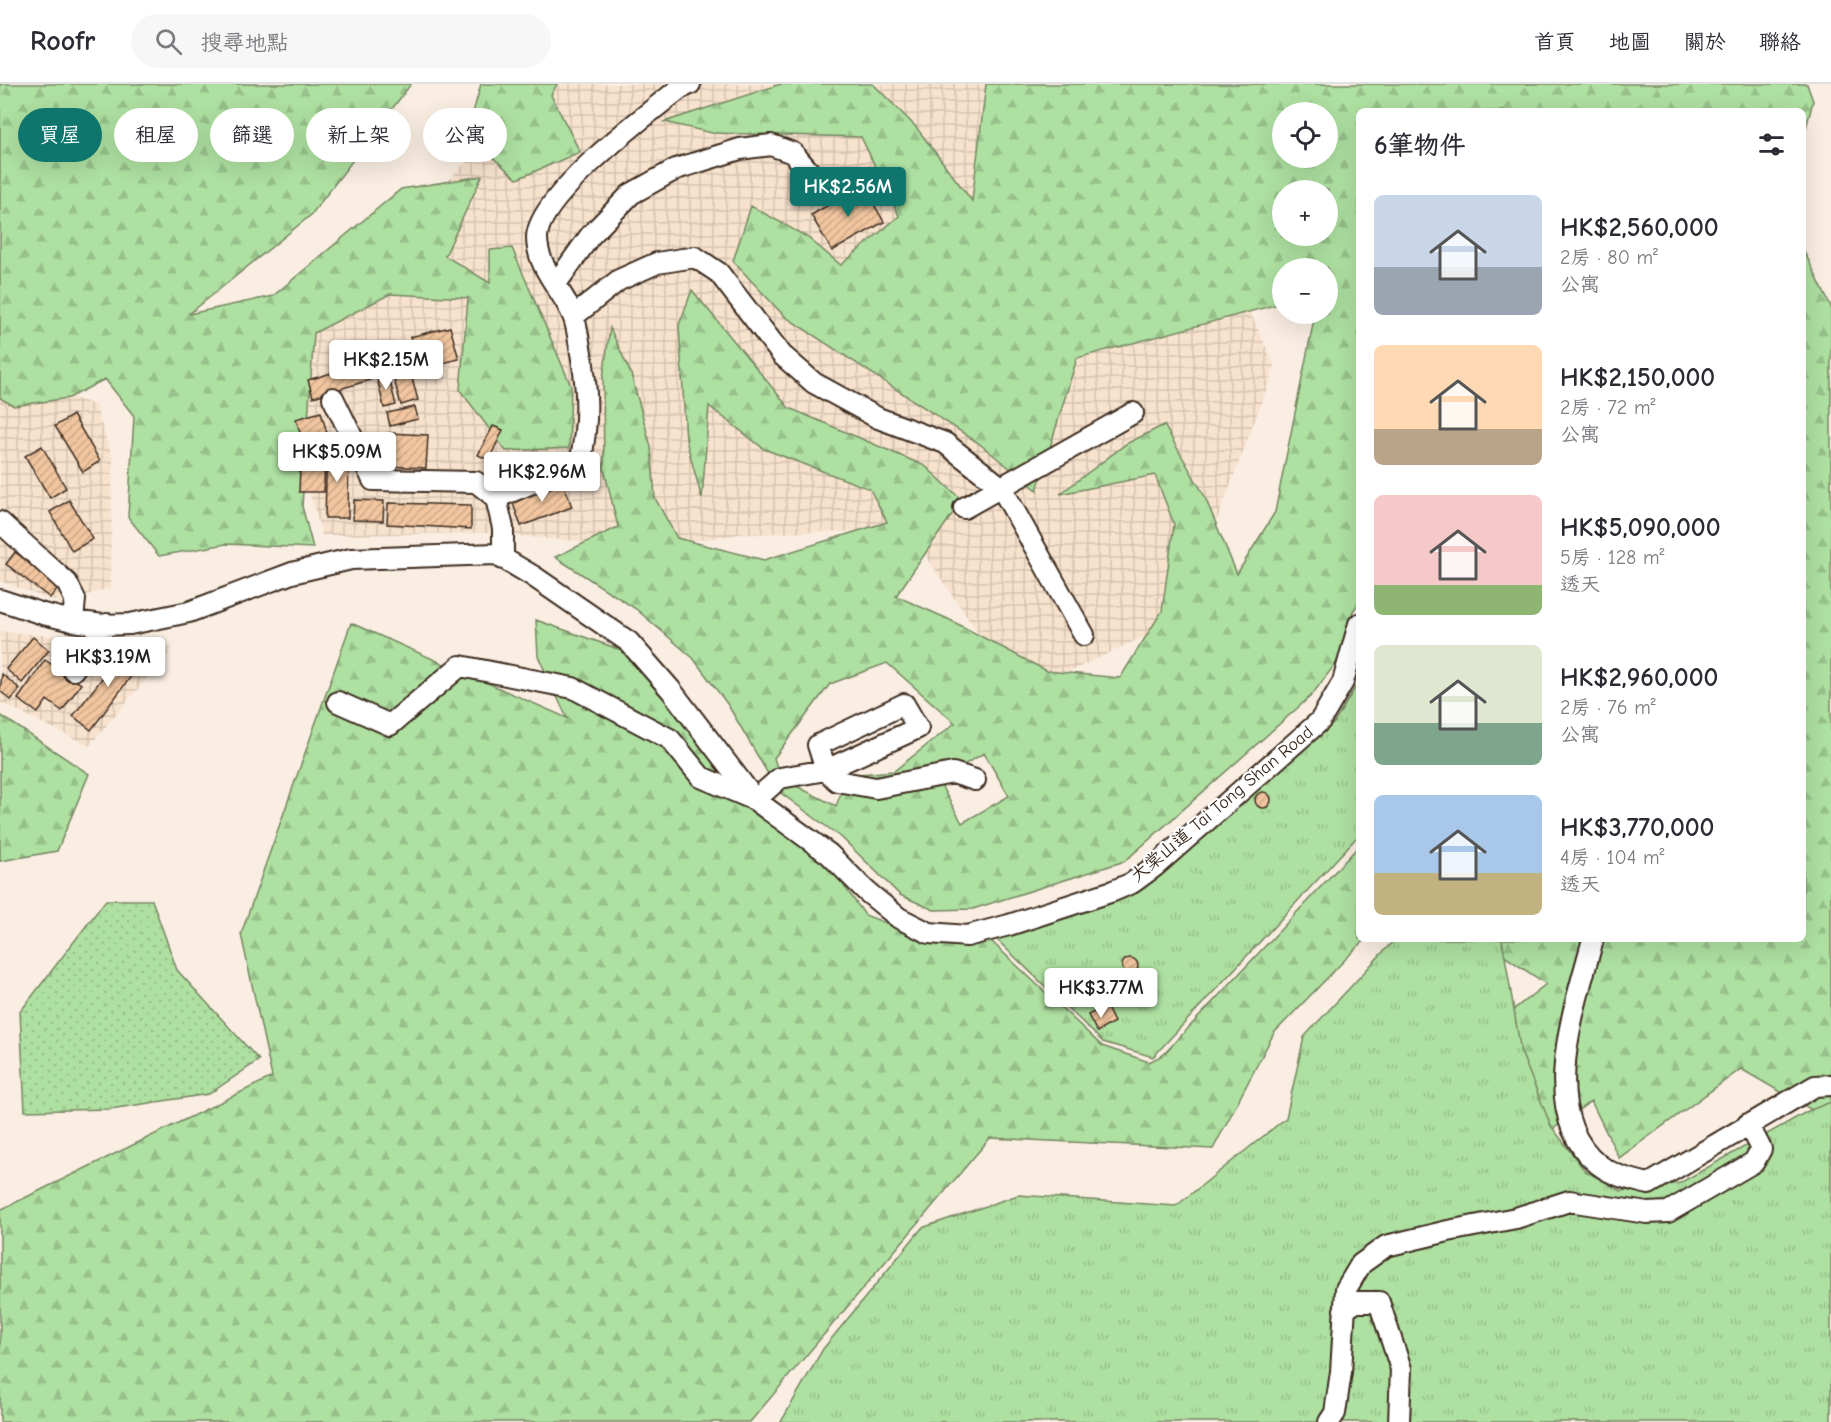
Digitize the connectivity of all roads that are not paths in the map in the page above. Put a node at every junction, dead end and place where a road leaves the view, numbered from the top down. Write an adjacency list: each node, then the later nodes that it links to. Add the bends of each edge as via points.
1 (690, 84): 3 (street, via 617,136 551,204 537,237 545,268)
2 (827, 192): 3 (street, via 793,153 771,145 740,149 676,169 631,194 590,236)
3 (555, 285): 4 (street)
4 (573, 316): 7 (street, via 619,280 657,262 695,256 719,273 782,355 814,383 878,418 945,443); 8 (street, via 588,387 580,464)
5 (333, 398): 8 (street, via 373,480 476,482)
6 (1133, 413): 7 (street)
7 (1001, 487): 9 (street); 15 (street)
8 (496, 498): 11 (street, via 504,528)
9 (964, 508)
10 (0, 522): 13 (street, via 67,583 75,599)
11 (503, 559): 14 (street, 大棠山道 Tai Tong Shan Road, via 496,554 474,554 351,559 292,573 189,612 141,623); 21 (street, 大棠山道 Tai Tong Shan Road, via 629,642 671,690)
12 (0, 600): 13 (street, 大棠山道 Tai Tong Shan Road)
13 (73, 621): 14 (street, 大棠山道 Tai Tong Shan Road)
14 (107, 624): 17 (street)
15 (1084, 635)
16 (1356, 635): 21 (street, 大棠山道 Tai Tong Shan Road, via 1343,682 1320,721 1154,867 1113,891 1009,925 967,936 929,933 899,918 828,854)
17 (73, 670)
18 (338, 702): 21 (street, via 390,725 460,666 573,688 670,739 701,777)
19 (826, 770): 19 (street, via 818,745 904,704 918,728); 20 (street, via 837,781 876,788 953,773); 21 (street, via 780,778)
20 (975, 780)
21 (750, 795)
22 (1592, 942): 24 (street, via 1568,1038 1565,1108 1572,1134 1598,1164 1618,1176 1649,1184)
23 (1831, 1085): 24 (street, via 1815,1086)
24 (1748, 1124): 25 (street, via 1761,1149 1754,1162 1668,1212 1647,1213 1569,1201 1516,1218 1386,1246 1361,1264 1346,1289)
25 (1344, 1310): 26 (street, via 1341,1372 1335,1413); 27 (street, via 1356,1302 1379,1302 1401,1369)
26 (1329, 1422)
27 (1399, 1422)

